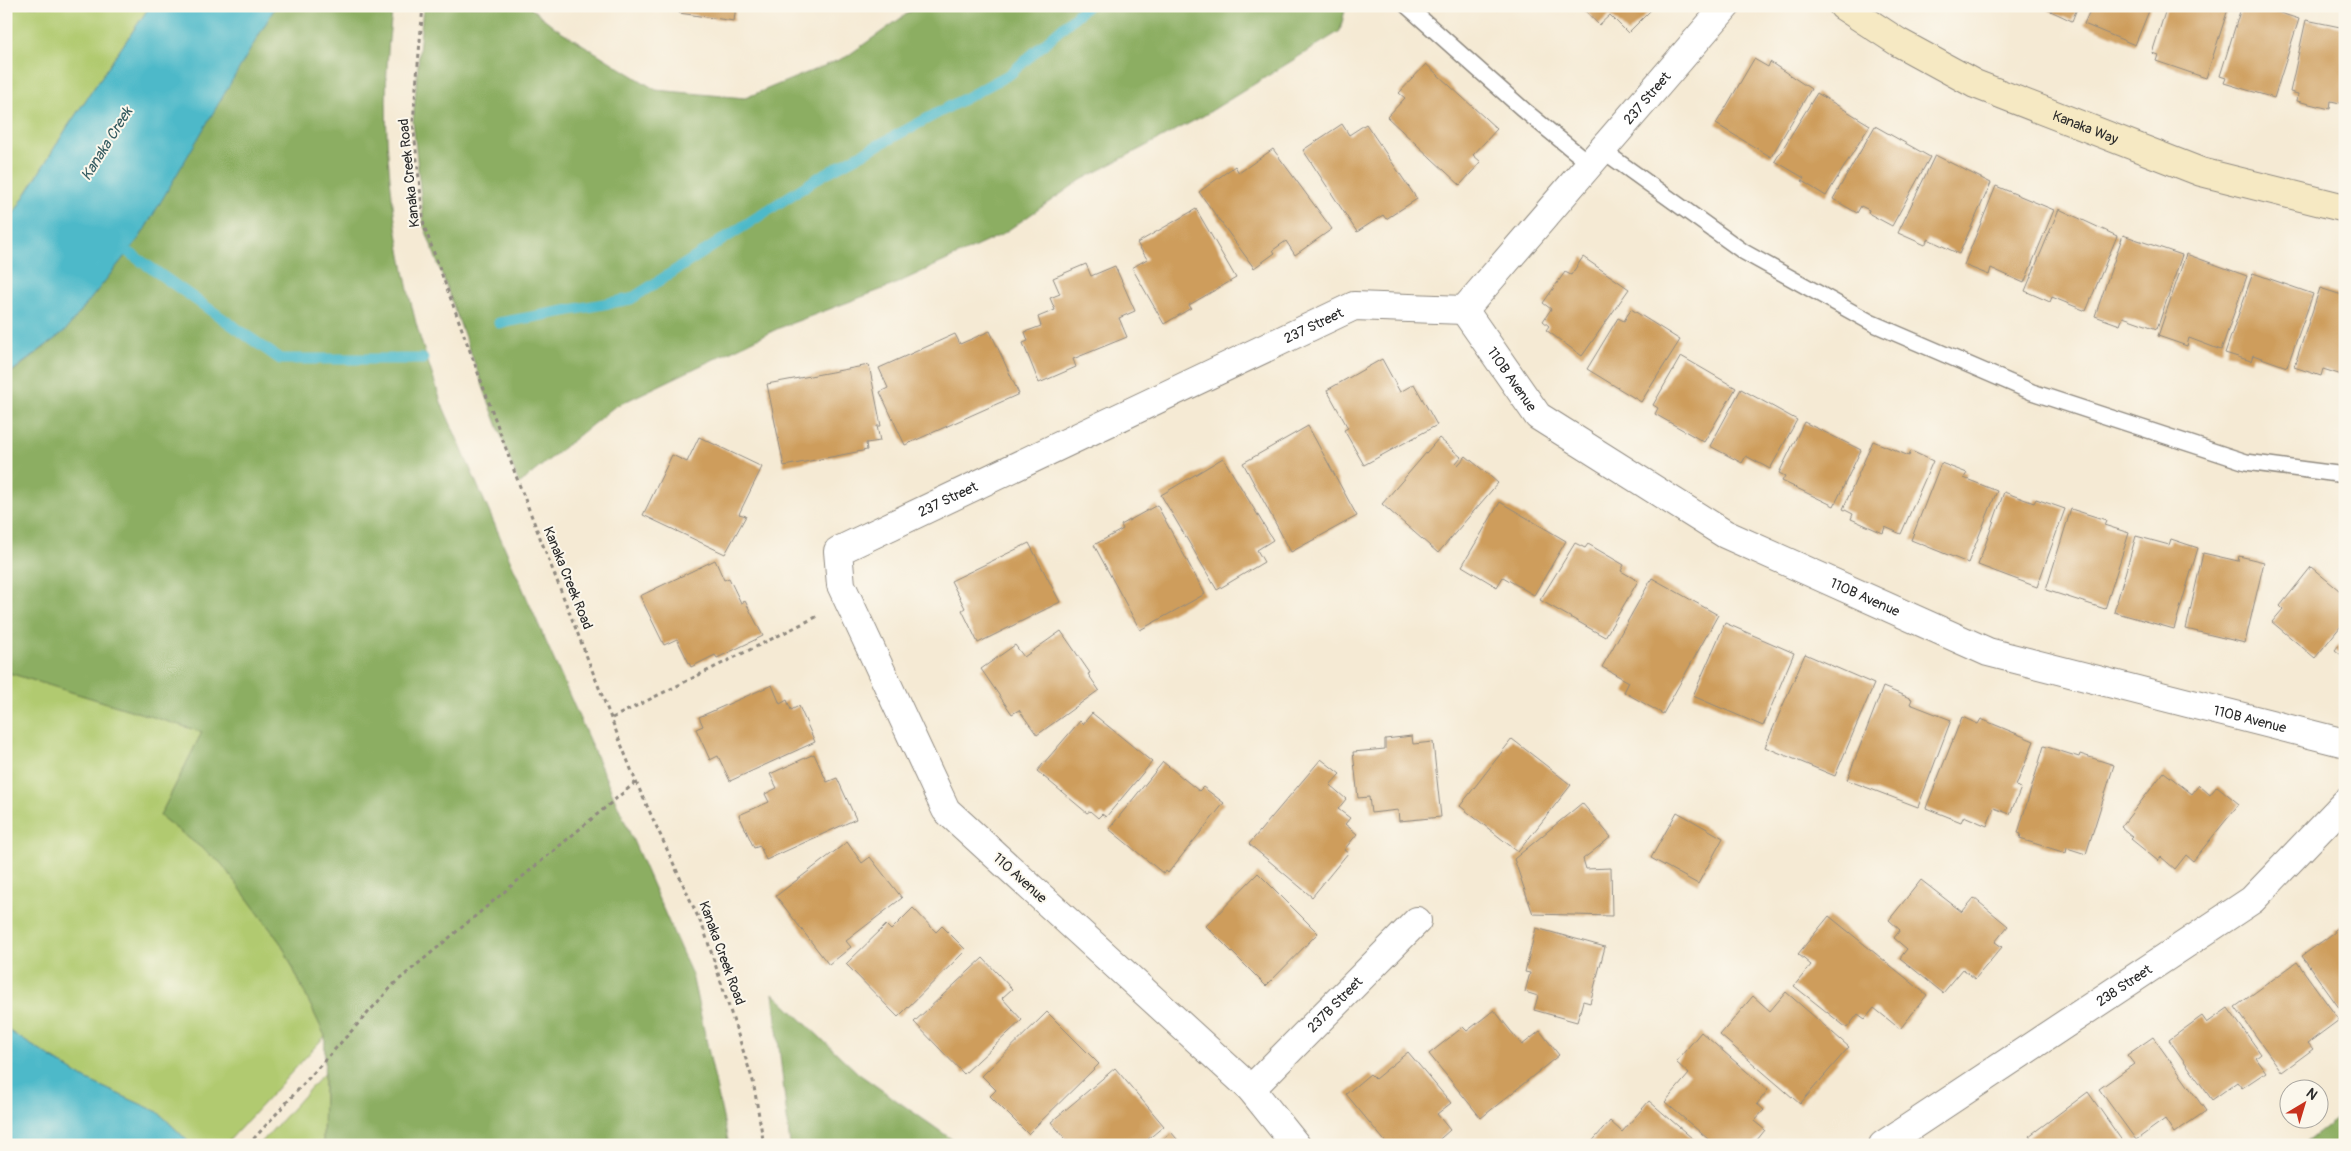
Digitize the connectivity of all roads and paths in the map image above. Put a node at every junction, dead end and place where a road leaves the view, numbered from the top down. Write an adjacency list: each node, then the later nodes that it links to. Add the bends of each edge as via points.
1 (423, 6): 11 (path, Kanaka Creek Road, via 413,122 424,226 518,484)
2 (1407, 6): 5 (lane, via 1525,111)
3 (1726, 6): 5 (street, 237 Street)
4 (1843, 6): 6 (main road, Kanaka Way, via 1898,42 1975,84 2201,172)
5 (1596, 157): 7 (street, 237 Street); 8 (lane, via 1744,252 1872,324 2032,392 2246,462)
6 (2345, 208)
7 (1464, 310): 9 (street, 237 Street, via 1354,306); 12 (street, 110B Avenue, via 1538,416 1725,534 1988,652)
8 (2345, 475)
9 (838, 551): 10 (street, 110 Avenue, via 841,585)
10 (848, 602): 11 (path); 16 (street, 110 Avenue, via 946,810)
11 (612, 718): 13 (path, Kanaka Creek Road)
12 (2345, 744)
13 (636, 782): 17 (path, via 395,983); 18 (path, Kanaka Creek Road, via 704,930 754,1081)
14 (2345, 802): 20 (street, 238 Street, via 2252,900)
15 (1417, 921): 16 (street, 237B Street)
16 (1251, 1089): 19 (street, 110 Avenue)
17 (248, 1145)
18 (764, 1145)
19 (1296, 1145)
20 (1883, 1145)

